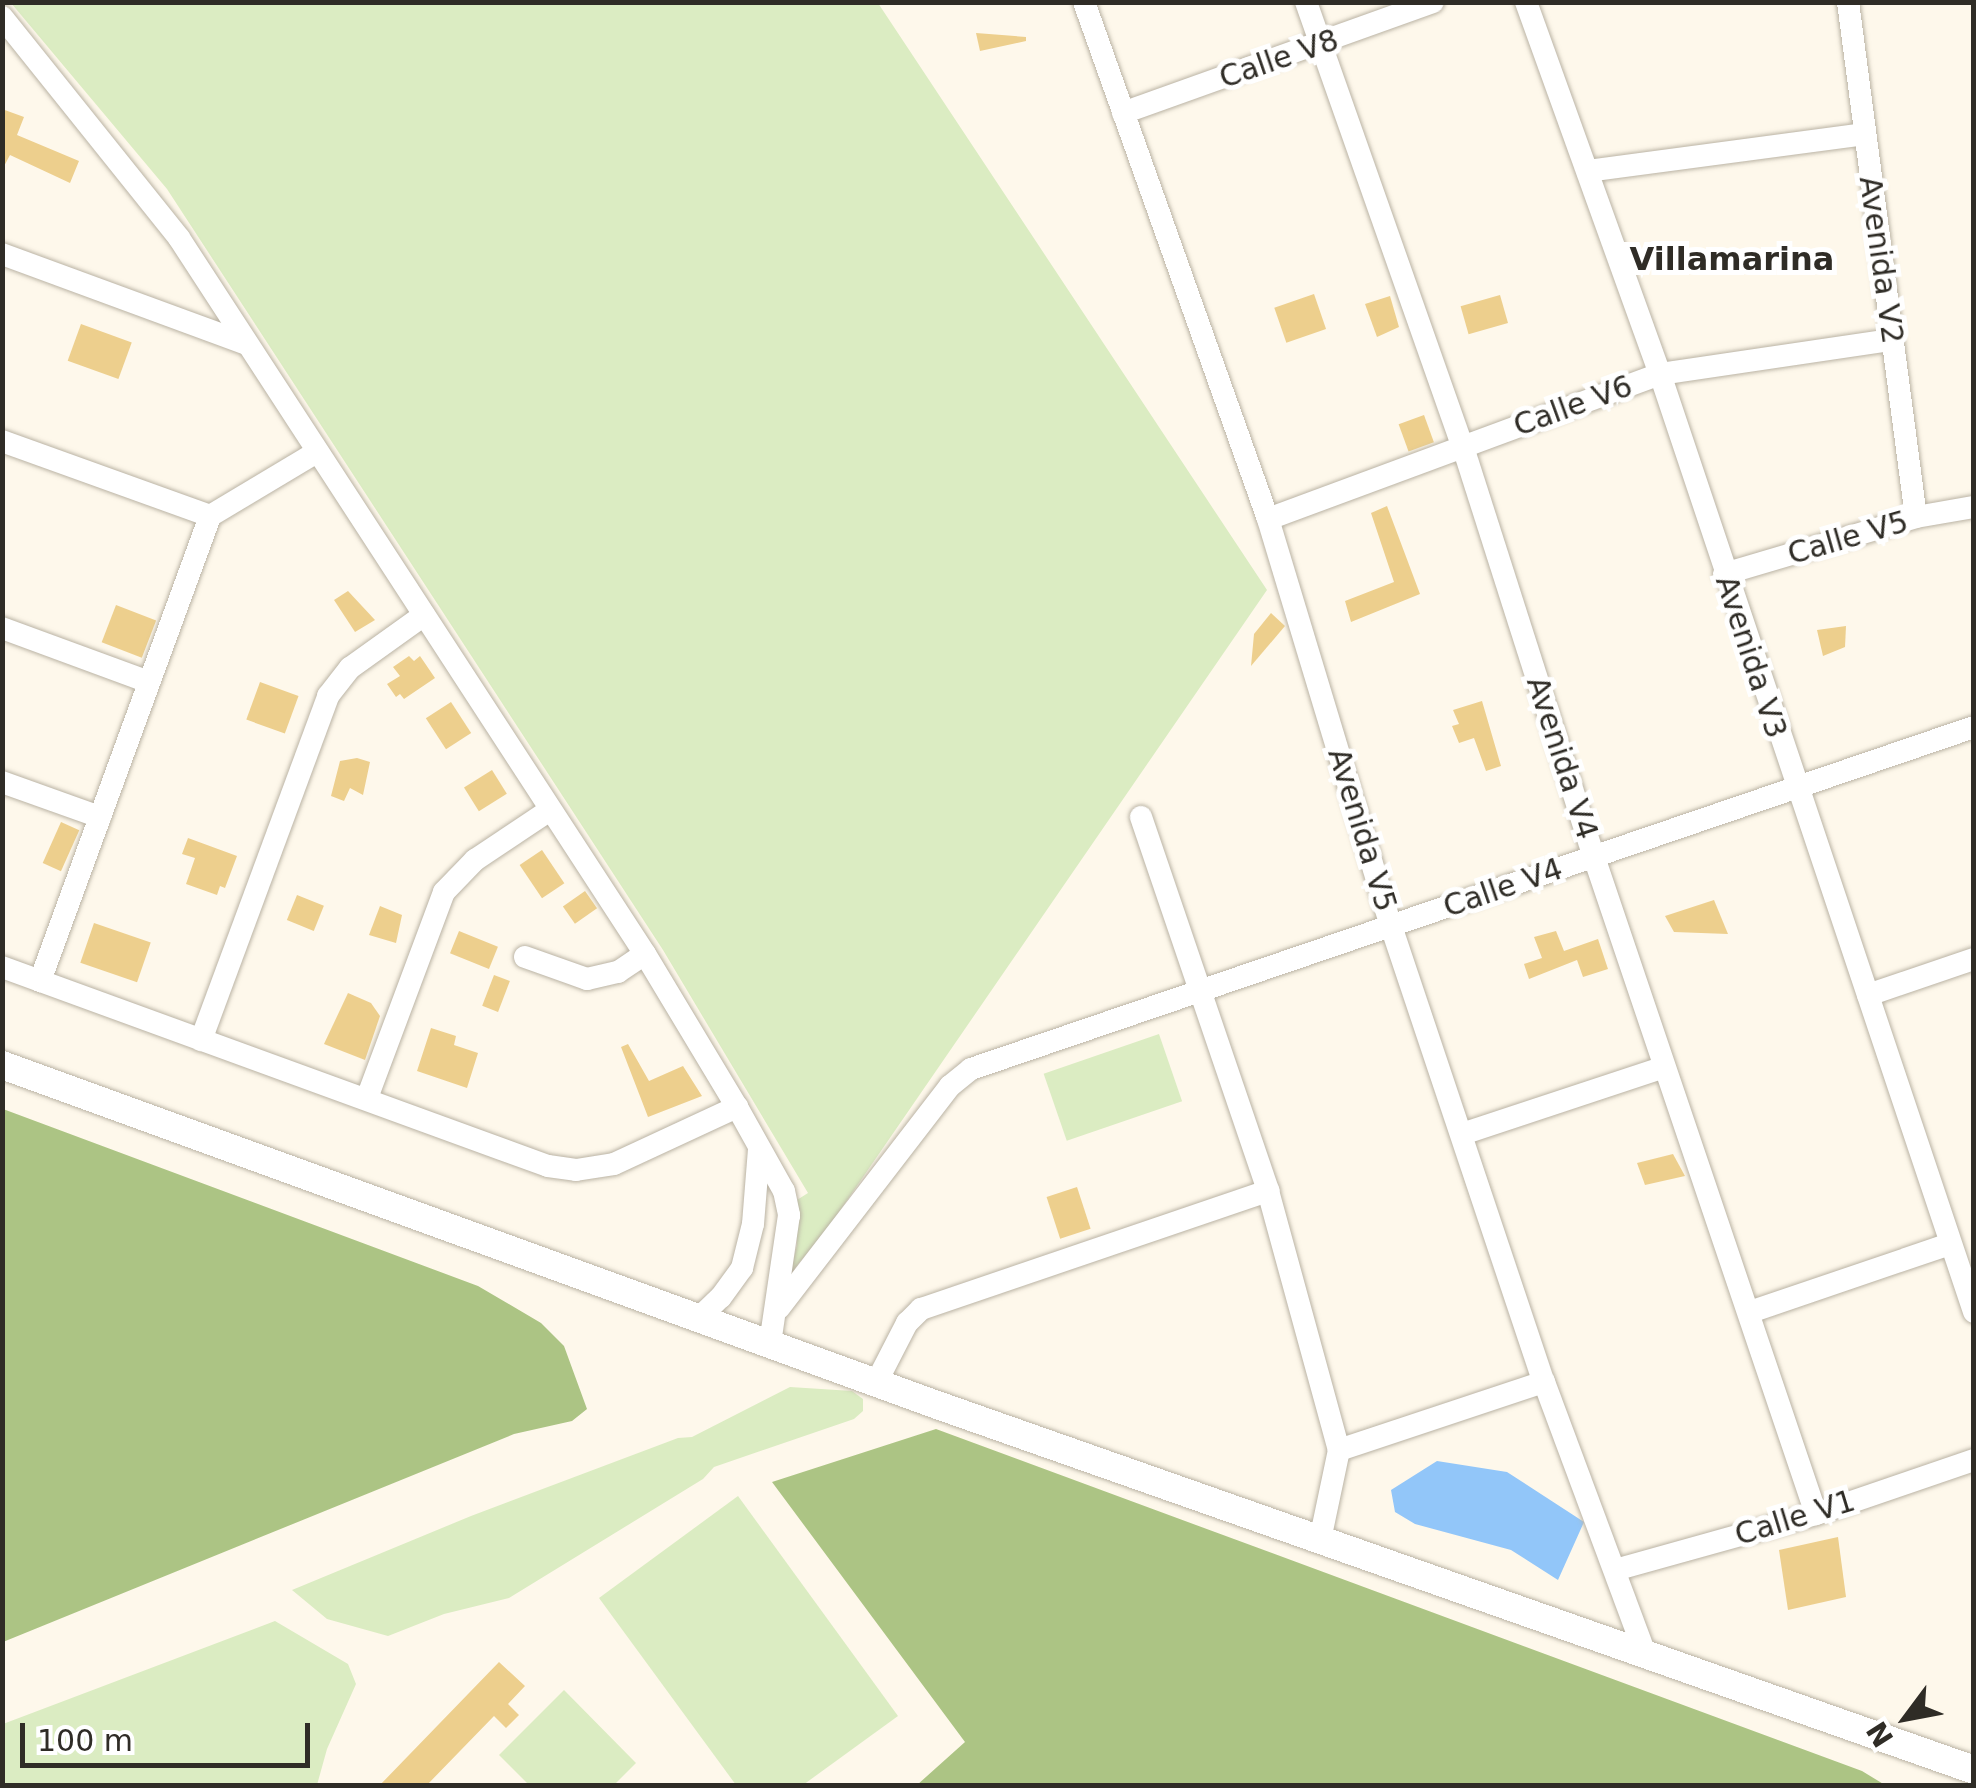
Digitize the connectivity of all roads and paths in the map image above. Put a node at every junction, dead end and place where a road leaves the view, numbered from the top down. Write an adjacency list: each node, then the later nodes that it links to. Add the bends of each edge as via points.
1 (1084, 2): 8 (street, Avenida V5)
2 (1306, 2): 7 (street, Avenida V4)
3 (1434, 2): 7 (street, Calle V8)
4 (1526, 2): 10 (street, Avenida V3)
5 (1848, 2): 9 (street, Avenida V2)
6 (2, 17): 13 (street, via 179,238)
7 (1321, 45): 8 (street, Calle V8); 16 (street, Avenida V4)
8 (1123, 114): 21 (street, Avenida V5)
9 (1864, 134): 10 (street); 12 (street, Avenida V2)
10 (1588, 170): 14 (street, Avenida V3)
11 (2, 254): 13 (street)
12 (1891, 340): 14 (street, Calle V6); 20 (street, Avenida V2)
13 (247, 344): 17 (street)
14 (1660, 374): 16 (street, Calle V6); 22 (street, Avenida V3)
15 (2, 441): 19 (street)
16 (1463, 447): 21 (street, Calle V6); 32 (street, Avenida V4)
17 (317, 452): 19 (street); 23 (street)
18 (1974, 507): 20 (street, Calle V5)
19 (210, 516): 25 (street)
20 (1916, 517): 22 (street, Calle V5)
21 (1268, 519): 33 (street, Avenida V5)
22 (1724, 574): 28 (street, Avenida V3)
23 (424, 615): 29 (street); 41 (street, via 350,668 328,696)
24 (2, 628): 25 (street)
25 (146, 681): 31 (street)
26 (1974, 728): 28 (street, Calle V4)
27 (2, 782): 31 (street)
28 (1796, 791): 32 (street, Calle V4); 40 (street, Avenida V3)
29 (550, 810): 34 (street); 44 (street, via 475,860 444,892)
30 (1141, 817): 39 (street)
31 (100, 818): 38 (street)
32 (1594, 857): 33 (street, Calle V4); 43 (street, Avenida V4)
33 (1391, 926): 39 (street, Calle V4); 46 (street, Avenida V5)
34 (646, 954): 35 (street, via 618,972 587,980); 45 (street)
35 (525, 957)
36 (1974, 960): 40 (street)
37 (2, 967): 38 (street)
38 (40, 981): 41 (street)
39 (1202, 991): 48 (street); 50 (street, Calle V4, via 971,1069 950,1086)
40 (1868, 995): 49 (street, Avenida V3)
41 (201, 1040): 44 (street)
42 (2, 1064): 53 (street)
43 (1664, 1067): 46 (street); 51 (street, Avenida V4)
44 (367, 1098): 45 (street, via 576,1170 614,1164)
45 (738, 1107): 47 (street)
46 (1462, 1134): 55 (street, Avenida V5)
47 (759, 1145): 50 (street, via 789,1215); 53 (street, via 742,1268)
48 (1268, 1191): 56 (street, via 921,1309); 57 (street)
49 (1950, 1244): 51 (street); 52 (street, Avenida V3)
50 (777, 1310): 54 (street)
51 (1750, 1312): 59 (street, Avenida V4)
52 (1974, 1312)
53 (699, 1318): 54 (street)
54 (770, 1344): 56 (street)
55 (1544, 1382): 57 (street); 61 (street, Avenida V5)
56 (876, 1383): 60 (street)
57 (1340, 1450): 60 (street)
58 (1974, 1460): 59 (street, Calle V1)
59 (1816, 1514): 61 (street, Calle V1)
60 (1320, 1540): 62 (street)
61 (1615, 1570): 62 (street, Avenida V5)
62 (1646, 1657): 63 (street)
63 (1974, 1770)

